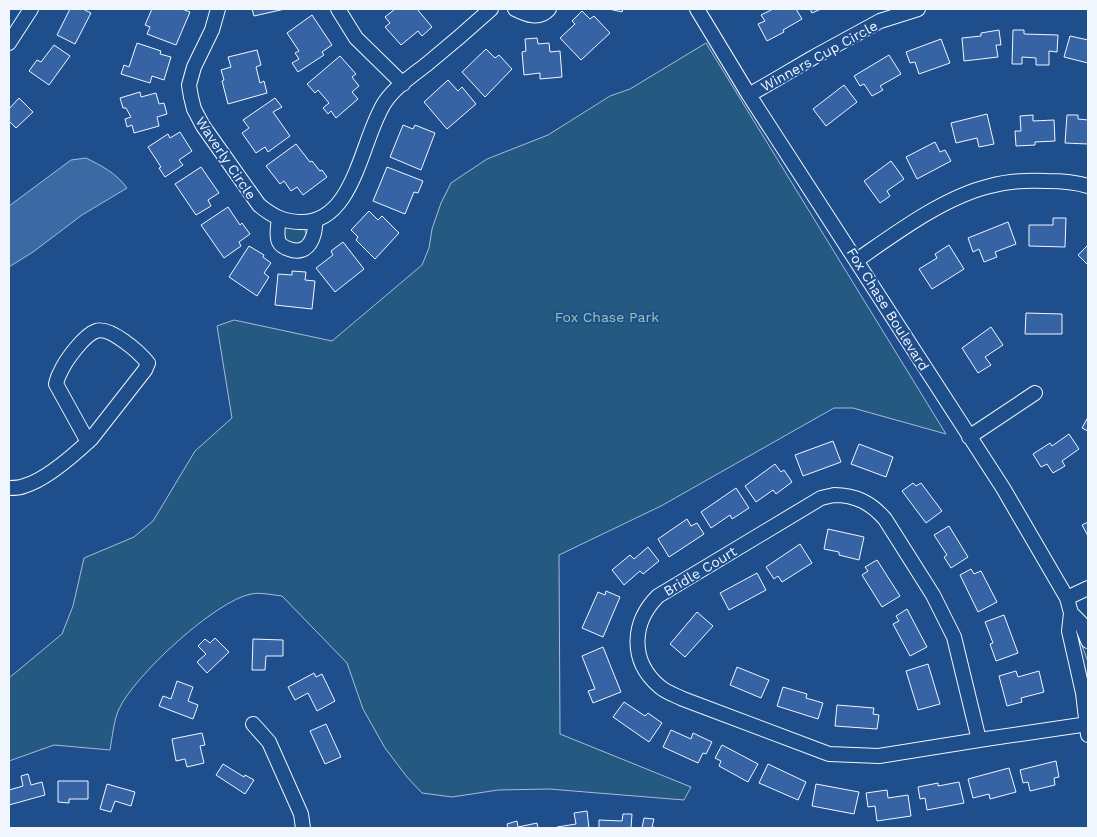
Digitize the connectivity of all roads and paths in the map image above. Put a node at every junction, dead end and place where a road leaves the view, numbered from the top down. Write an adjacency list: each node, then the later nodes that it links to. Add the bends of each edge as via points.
1 (31, 9): 9 (street)
2 (218, 9): 13 (street, Waverly Circle, via 189,85 194,109 202,126 258,205)
3 (338, 9): 10 (street, via 356,38)
4 (491, 9): 10 (street)
5 (516, 9): 6 (street, via 525,15 536,16)
6 (549, 9)
7 (697, 9): 11 (street, Fox Chase Boulevard)
8 (918, 9): 11 (street, Winners Cup Circle, via 880,21)
9 (9, 43)
10 (403, 84): 14 (street, via 386,101 375,120 345,194 334,208)
11 (749, 96): 15 (street, Fox Chase Boulevard)
12 (1088, 186): 15 (street, via 1028,180 989,186 924,215)
13 (279, 218): 14 (street, Waverly Circle, via 292,222); 14 (street, via 279,242 294,251 305,249 313,239)
14 (315, 220)
15 (857, 260): 17 (street, Fox Chase Boulevard)
16 (1035, 393): 17 (street)
17 (968, 437): 21 (street, Fox Chase Boulevard, via 1003,488)
18 (88, 442): 18 (street, via 148,363 110,332 95,332 83,341 59,374 56,384); 19 (street, via 35,482)
19 (9, 488)
20 (1088, 588): 21 (street)
21 (1066, 598): 22 (street, Fox Chase Boulevard)
22 (1071, 613): 23 (street, Fox Chase Boulevard, via 1081,622); 25 (street, Fox Chase Boulevard, via 1070,631)
23 (1088, 640)
24 (253, 724): 27 (street, via 269,742 301,814)
25 (1088, 728): 26 (street, Bridle Court)
26 (979, 740): 26 (street, Bridle Court, via 954,637 933,595 885,519 859,499 846,495 822,498 658,596 642,617 638,633 641,662 660,688 829,754 879,756)
27 (303, 828)

